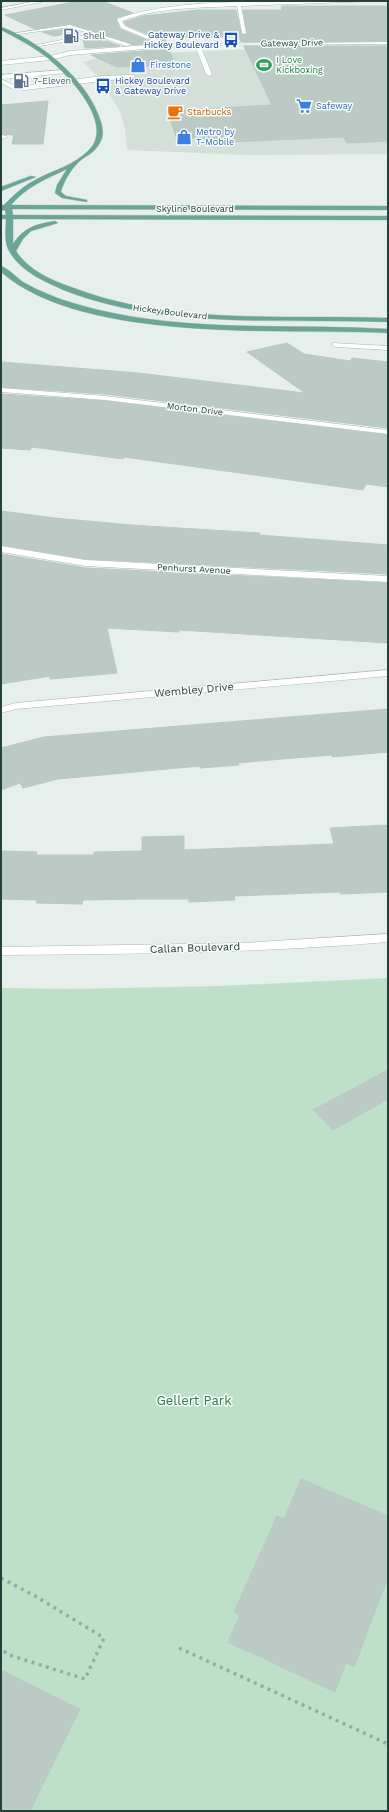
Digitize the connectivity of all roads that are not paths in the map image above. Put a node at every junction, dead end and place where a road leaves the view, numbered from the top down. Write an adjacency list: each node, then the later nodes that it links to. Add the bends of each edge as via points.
1 (44, 1): 4 (street)
2 (371, 1): 3 (street)
3 (239, 5): 6 (street); 10 (street, via 138,13 119,20 123,26)
4 (1, 9)
5 (1, 28): 7 (main road)
6 (244, 33)
7 (12, 34): 8 (street, via 70,26); 12 (main road)
8 (96, 35): 12 (street); 13 (street)
9 (388, 43): 11 (street, Gateway Drive, via 291,42)
10 (165, 45): 11 (street, Gateway Drive); 13 (street, Gateway Drive)
11 (196, 45): 14 (street, Gateway Drive, via 180,49); 17 (street)
12 (34, 46): 14 (main road)
13 (133, 47): 14 (street, Gateway Drive, via 70,53)
14 (50, 58): 15 (street, Gateway Drive); 16 (main road)
15 (1, 63)
16 (64, 72): 18 (street); 22 (main road)
17 (210, 74)
18 (31, 75): 19 (street); 23 (street)
19 (1, 77)
20 (133, 77): 22 (street)
21 (1, 80): 23 (street, via 12,88)
22 (73, 81): 23 (street); 24 (main road, via 82,90 96,114 100,135 92,150)
23 (41, 86)
24 (75, 162): 25 (main road); 26 (main road, via 23,189); 27 (main road, via 58,188 58,193 64,197)
25 (1, 189)
26 (4, 206): 27 (main road, Skyline Boulevard); 29 (main road); 31 (main road, Hickey Boulevard)
27 (164, 207): 28 (main road, Skyline Boulevard)
28 (388, 208)
29 (1, 210)
30 (1, 217): 31 (main road, Skyline Boulevard)
31 (10, 217): 32 (main road, Skyline Boulevard); 34 (main road, Hickey Boulevard, via 8,237)
32 (121, 218): 33 (main road, Skyline Boulevard); 34 (main road, via 35,227 22,234)
33 (388, 218)
34 (13, 251): 36 (main road, Hickey Boulevard, via 27,267 52,282 86,296 134,308 208,317)
35 (1, 268): 37 (main road, Hickey Boulevard, via 22,284 61,302 136,320 210,328)
36 (388, 320)
37 (388, 331)
38 (336, 345): 39 (street)
39 (388, 348)
40 (1, 390): 41 (street, Morton Drive, via 105,398)
41 (388, 432)
42 (1, 549): 43 (street, Penhurst Avenue, via 86,562)
43 (388, 579)
44 (388, 673): 45 (street, Wembley Drive, via 16,706)
45 (1, 710)
46 (388, 938): 47 (street, Callan Boulevard, via 168,950)
47 (1, 951)

